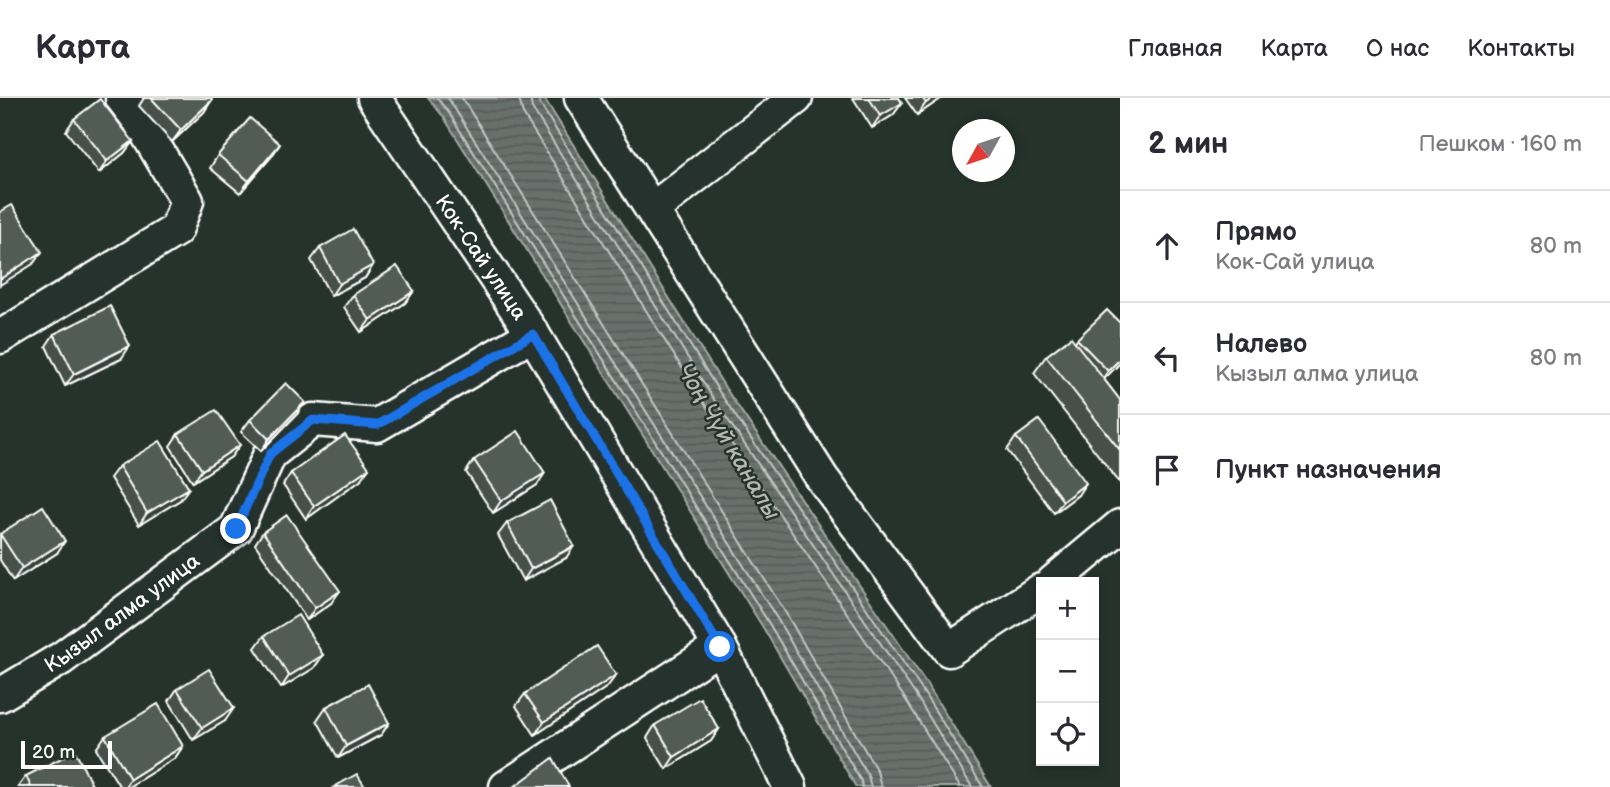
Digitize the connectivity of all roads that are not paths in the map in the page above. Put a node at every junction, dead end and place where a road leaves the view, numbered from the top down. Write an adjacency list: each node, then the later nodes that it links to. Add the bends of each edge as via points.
1 (122, 98): 7 (street, via 187,201 176,230)
2 (374, 98): 6 (street, Кок-Сай улица)
3 (581, 98): 5 (street)
4 (796, 98): 5 (street)
5 (653, 209): 10 (street, via 822,478 949,650)
6 (533, 334): 11 (street, Кок-Сай улица); 12 (street, Кызыл алма улица, via 377,425 313,420 270,454 236,529 62,658)
7 (0, 337)
8 (1120, 526): 9 (street)
9 (1059, 577)
10 (1036, 593)
11 (720, 647): 13 (street); 14 (street, Кок-Сай улица)
12 (0, 695)
13 (506, 787)
14 (790, 787)

